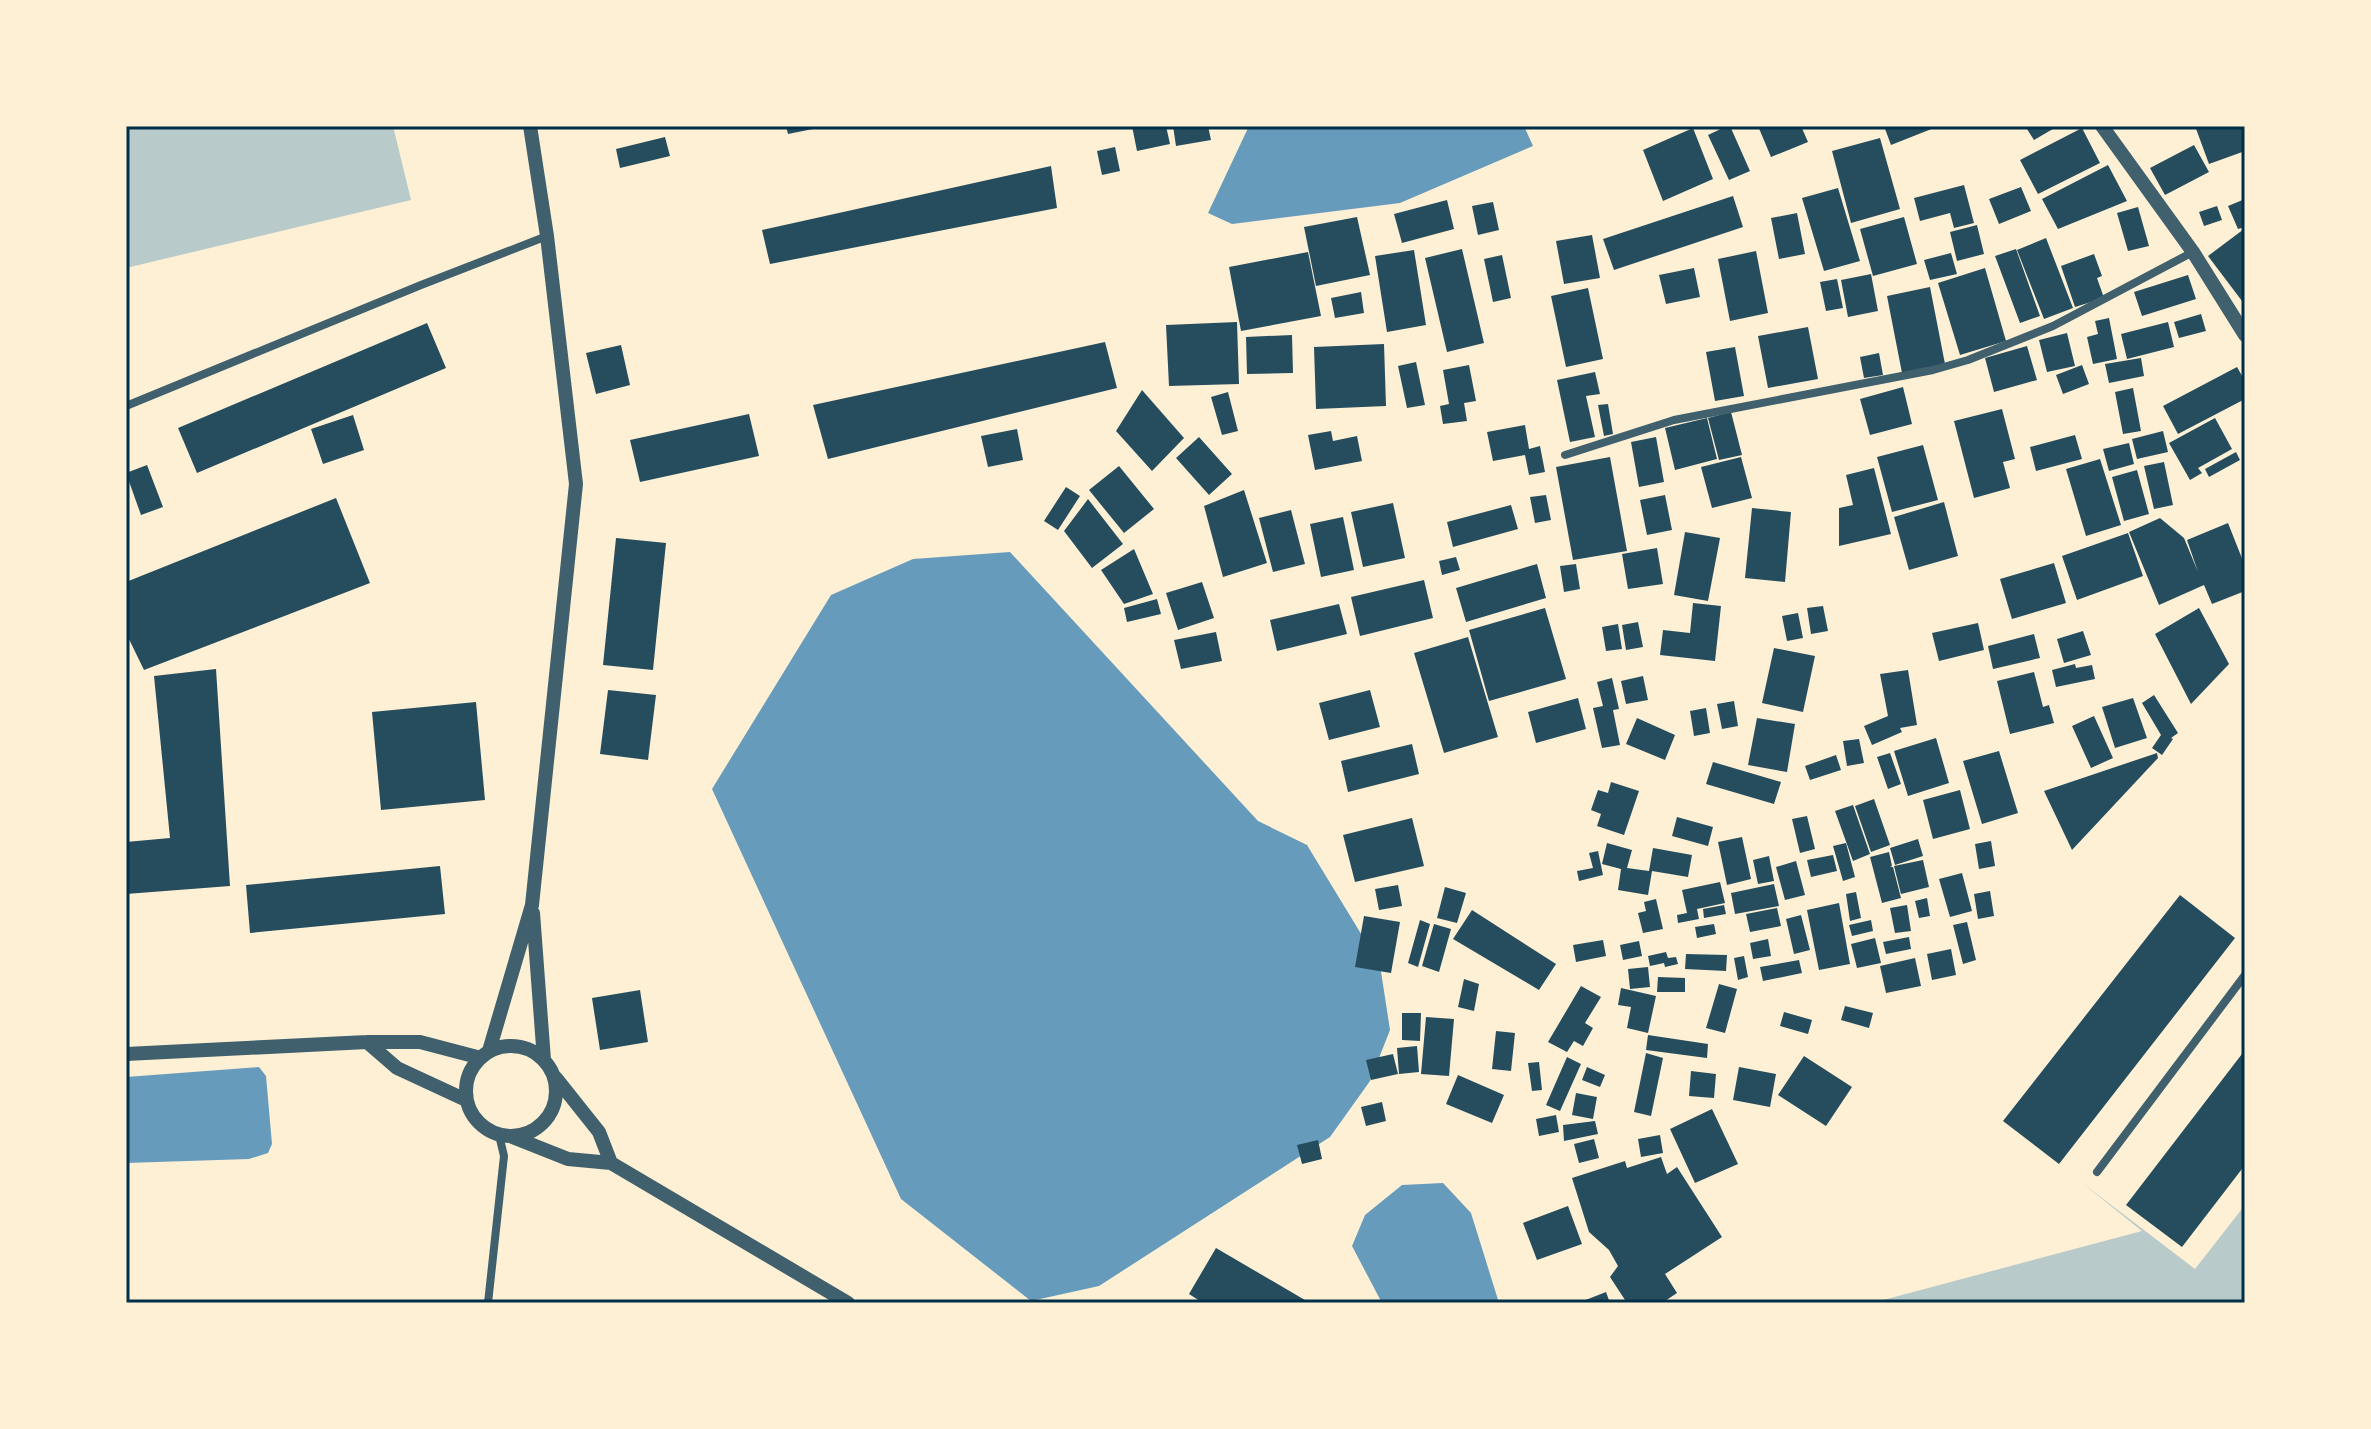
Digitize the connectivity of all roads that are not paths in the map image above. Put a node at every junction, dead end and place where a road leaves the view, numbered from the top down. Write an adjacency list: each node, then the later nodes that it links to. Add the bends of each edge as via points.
1 (530, 126): 3 (street)
2 (2102, 126): 4 (street)
3 (547, 236): 6 (street); 8 (street, via 576,484)
4 (2193, 252): 5 (street); 7 (street, via 2053,326 1968,360 1674,420)
5 (2245, 335)
6 (126, 406)
7 (1565, 455)
8 (532, 905): 12 (street); 13 (street)
9 (2245, 975): 18 (street)
10 (367, 1042): 11 (street); 12 (street, via 420,1042); 15 (street, via 397,1068)
11 (126, 1054)
12 (485, 1055): 13 (street, via 515,1046); 15 (street, via 468,1075)
13 (544, 1060): 14 (street)
14 (553, 1075): 16 (street, via 553,1109 542,1124 528,1133); 17 (street, via 599,1132)
15 (466, 1100): 16 (street, via 481,1126)
16 (504, 1136): 17 (street, via 568,1159); 19 (street)
17 (611, 1163): 20 (street)
18 (2097, 1172)
19 (488, 1303)
20 (848, 1303)

